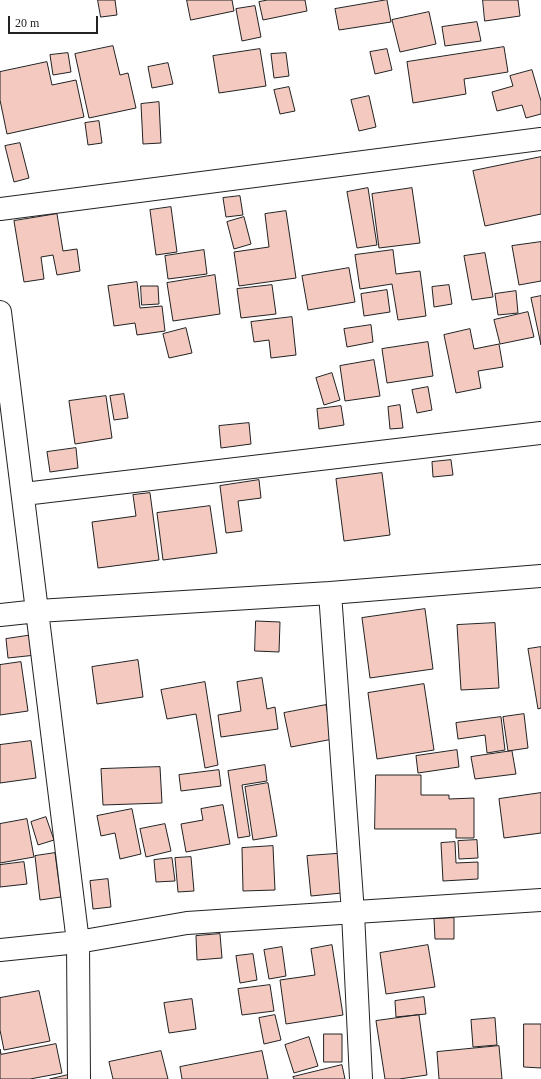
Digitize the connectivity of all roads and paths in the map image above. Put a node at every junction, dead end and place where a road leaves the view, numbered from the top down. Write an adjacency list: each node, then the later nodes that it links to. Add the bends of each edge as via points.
1 (541, 140): 2 (street)
2 (0, 209)
3 (0, 312): 5 (street)
4 (541, 433): 5 (street)
5 (24, 494): 8 (street)
6 (541, 576): 7 (street)
7 (330, 593): 8 (street); 11 (street)
8 (38, 611): 9 (street); 12 (street)
9 (0, 615)
10 (541, 900): 11 (street)
11 (352, 913): 12 (street, via 187,923); 15 (street)
12 (78, 942): 13 (street); 14 (street)
13 (0, 950)
14 (79, 1079)
15 (361, 1079)

